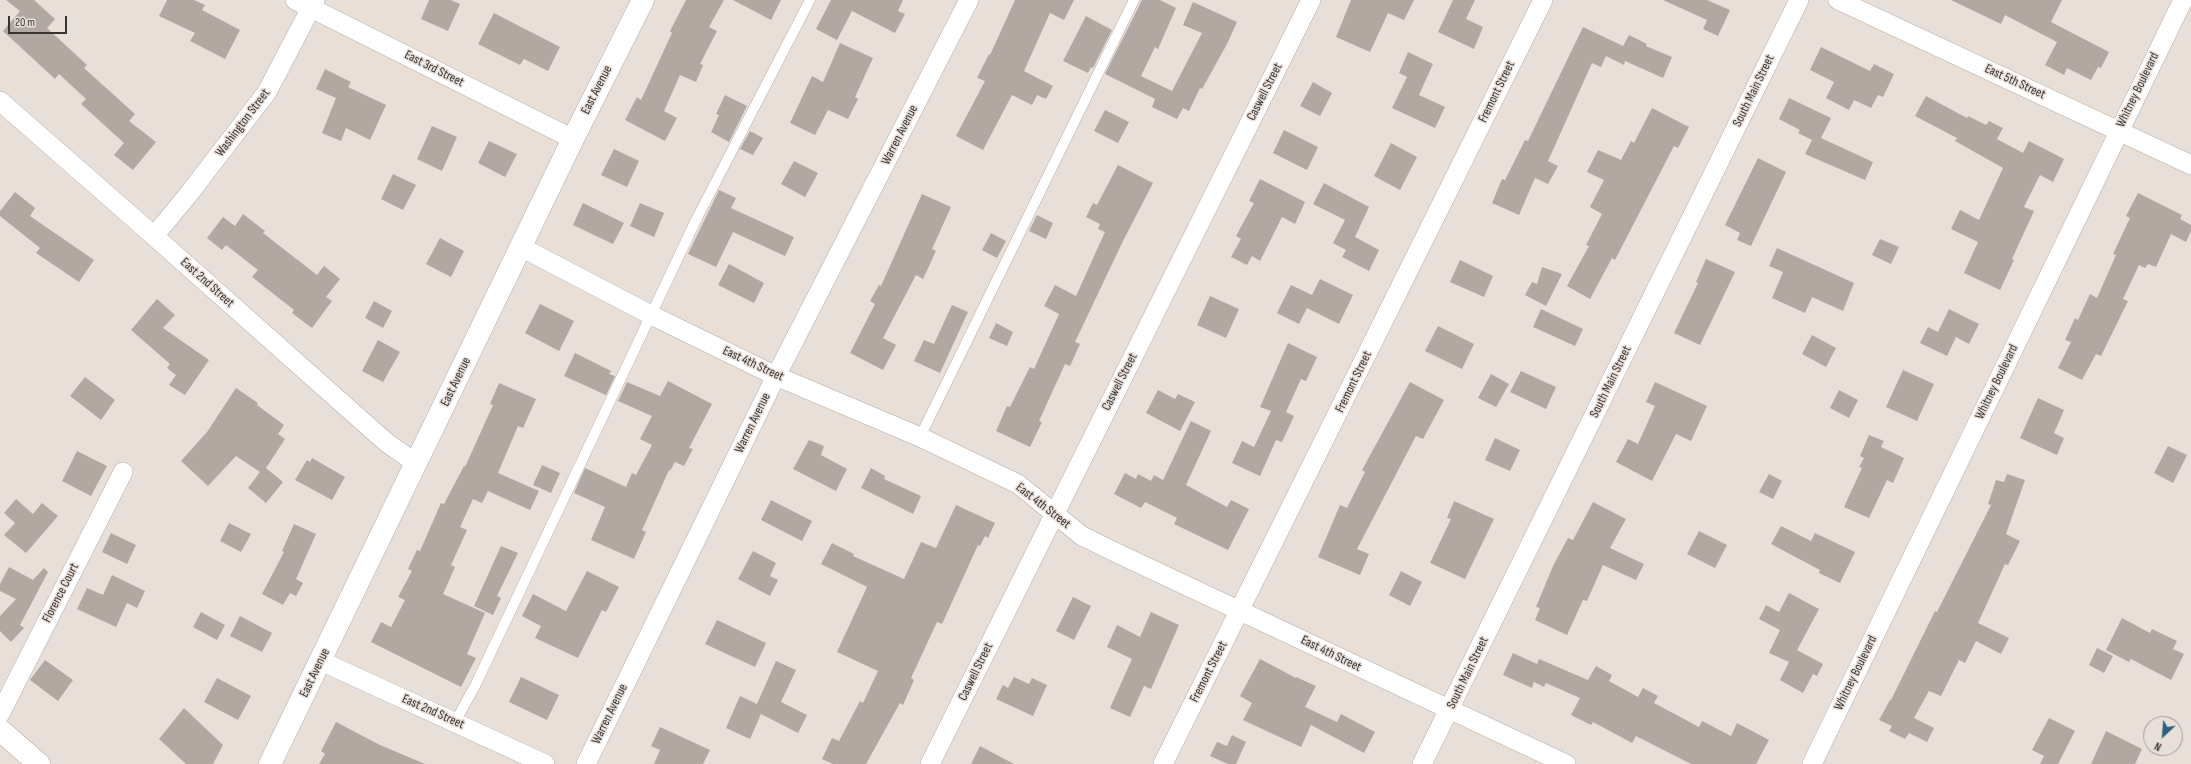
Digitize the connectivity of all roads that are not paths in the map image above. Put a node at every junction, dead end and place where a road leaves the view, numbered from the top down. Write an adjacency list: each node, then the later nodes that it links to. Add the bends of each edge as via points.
1 (643, 0): 13 (street, East Avenue)
2 (810, 0): 17 (lane, via 696,220)
3 (969, 0): 18 (street, Warren Avenue)
4 (1134, 0): 19 (lane)
5 (1311, 0): 22 (street, Caswell Street)
6 (1543, 0): 23 (street, Fremont Street)
7 (1799, 0): 25 (street, South Main Street)
8 (1838, 0): 12 (street, East 5th Street)
9 (2183, 0): 12 (street, Whitney Boulevard)
10 (307, 3): 13 (street, East 3rd Street); 15 (street, Washington Street, via 267,92)
11 (0, 101): 15 (street, East 2nd Street)
12 (2118, 131): 14 (street, East 5th Street); 37 (street, Whitney Boulevard)
13 (573, 139): 16 (street, East Avenue)
14 (2191, 165)
15 (154, 236): 20 (street, East 2nd Street, via 387,443)
16 (522, 247): 17 (street, East 4th Street); 20 (street, East Avenue)
17 (651, 315): 18 (street, East 4th Street); 27 (lane)
18 (776, 376): 19 (street, East 4th Street); 32 (street, Warren Avenue)
19 (920, 437): 22 (street, East 4th Street, via 1018,484)
20 (416, 462): 24 (street, East Avenue)
21 (123, 472): 26 (street, Florence Court)
22 (1054, 514): 23 (street, East 4th Street, via 1082,536); 33 (street, Caswell Street)
23 (1240, 610): 25 (street, East 4th Street); 34 (street, Fremont Street)
24 (321, 662): 27 (street, East 2nd Street); 29 (street, East Avenue)
25 (1450, 710): 35 (street, South Main Street); 36 (street, East 4th Street)
26 (0, 714)
27 (456, 722): 31 (street, East 2nd Street)
28 (0, 730): 30 (street)
29 (276, 761)
30 (39, 764)
31 (545, 764)
32 (586, 764)
33 (930, 764)
34 (1163, 764)
35 (1422, 764)
36 (1566, 764)
37 (1812, 764)

